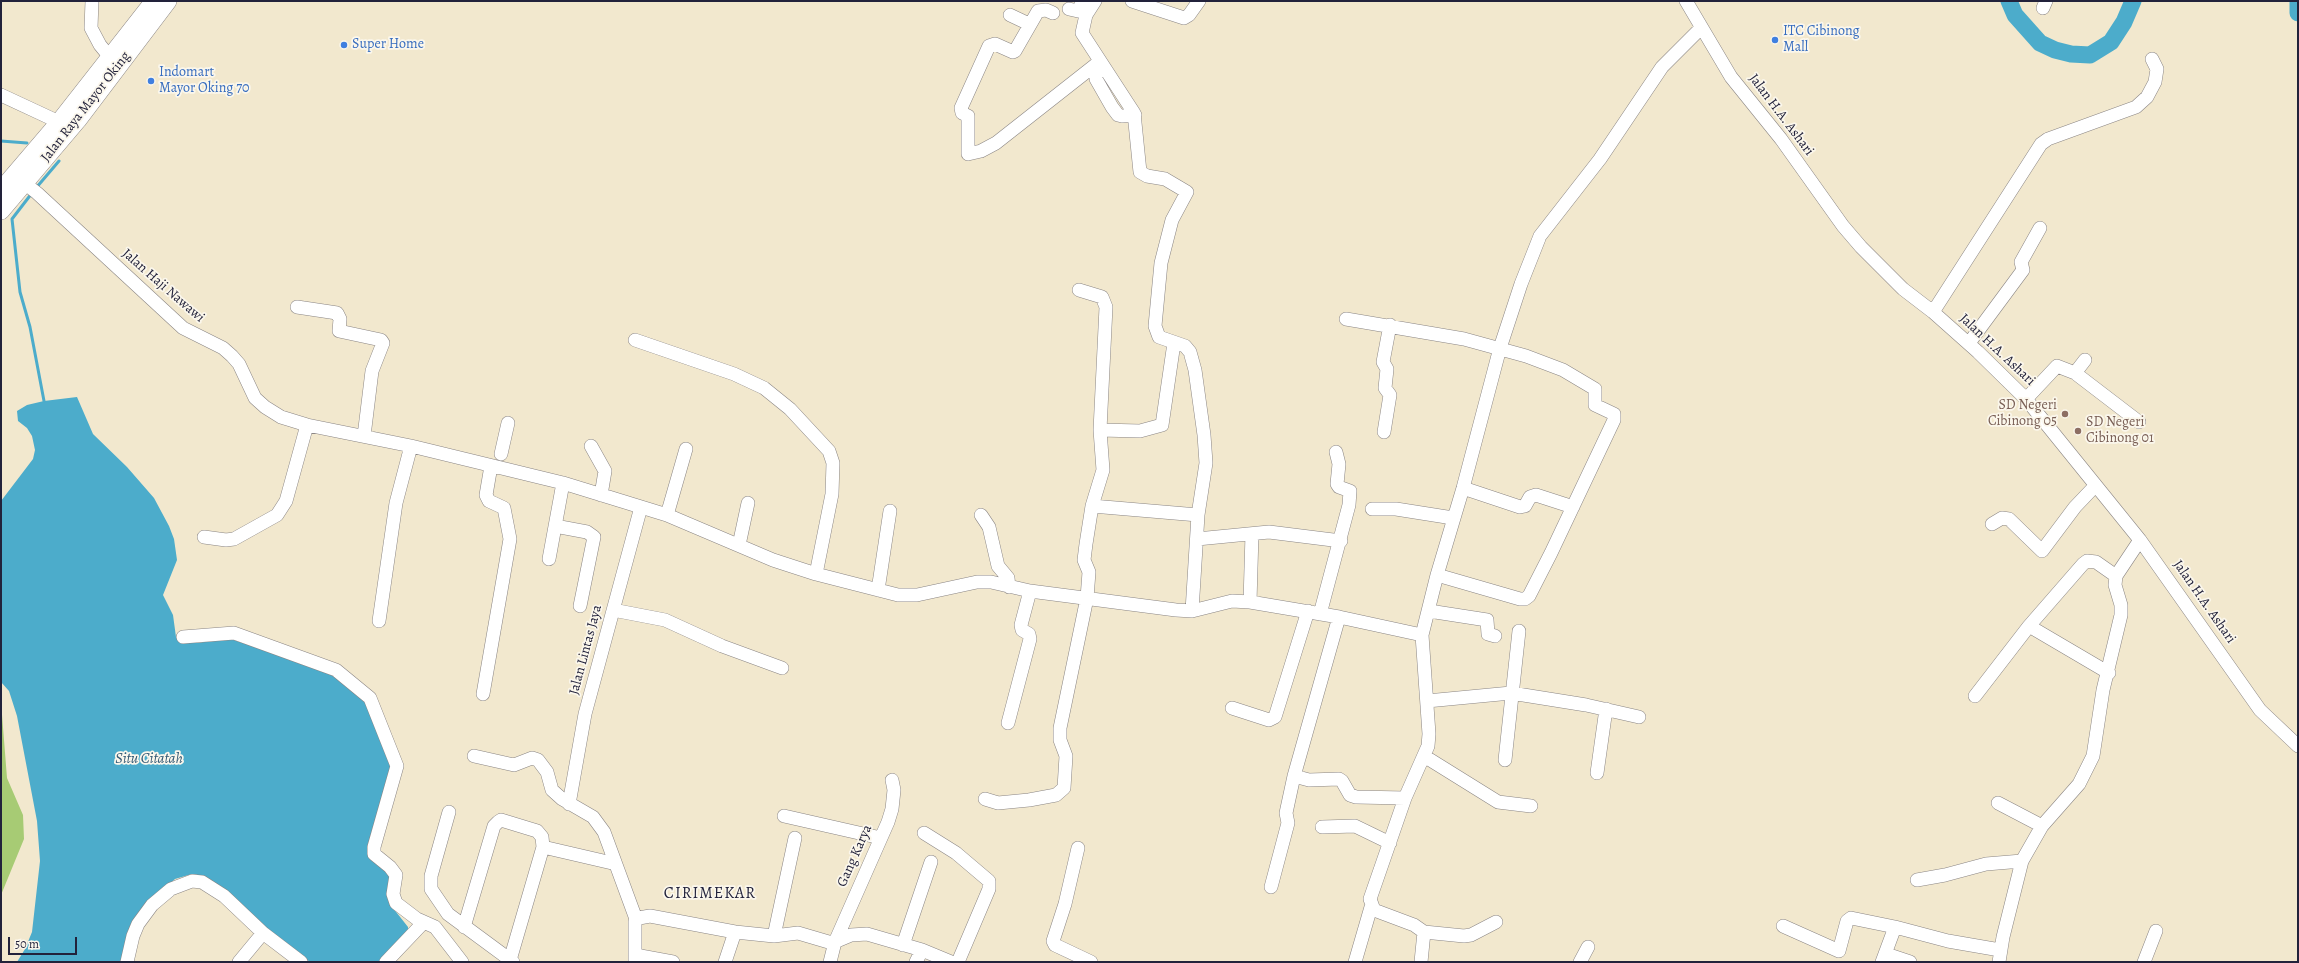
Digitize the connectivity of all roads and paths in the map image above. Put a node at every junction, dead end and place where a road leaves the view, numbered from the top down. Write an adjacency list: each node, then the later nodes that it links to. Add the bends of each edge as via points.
1 (92, 1): 14 (street, via 91,28 100,45)
2 (153, 1): 14 (main road, Jalan Raya Mayor Oking)
3 (168, 1): 19 (main road, Jalan Raya Mayor Oking)
4 (1083, 1): 9 (street, via 1078,11)
5 (1095, 1): 16 (street, via 1086,15 1081,31)
6 (1132, 1): 7 (street, via 1184,18)
7 (1199, 1)
8 (1686, 1): 13 (street, Jalan H.A. Ashari)
9 (1069, 9)
10 (1053, 13): 12 (street, via 1046,10 1038,11)
11 (1010, 15): 12 (street)
12 (1029, 24): 16 (street, via 1015,51 992,44 983,57 961,108 962,113 968,116 968,154 996,143)
13 (1701, 28): 25 (street, Jalan H.A. Ashari, via 1731,77 1781,139 1848,231 1903,289); 31 (street, via 1662,67 1600,159 1540,236)
14 (110, 56): 18 (main road, Jalan Raya Mayor Oking)
15 (2152, 59): 25 (street, via 2157,69 2155,82 2147,97 2136,107 2048,139 2041,144)
16 (1100, 63): 29 (street, via 1135,115 1141,173 1166,179 1187,192 1172,220 1161,263 1156,326 1159,337)
17 (1, 95): 18 (street)
18 (59, 122): 19 (main road, Jalan Raya Mayor Oking)
19 (27, 185): 20 (main road, Jalan Raya Mayor Oking); 21 (main road, Jalan Raya Mayor Oking); 37 (street, Jalan Haji Nawawi, via 183,328 224,348 239,364 255,398 265,407 281,417)
20 (1, 190)
21 (1, 211)
22 (2040, 228): 30 (street, via 2021,262 2023,270)
23 (1079, 290): 38 (street, via 1099,296 1105,303)
24 (297, 308): 40 (street, via 337,314 340,319 339,331 381,340 383,343 372,371)
25 (1933, 312): 30 (street, Jalan H.A. Ashari)
26 (1346, 319): 27 (street)
27 (1390, 325): 31 (street); 39 (street, via 1383,362 1387,369 1385,388 1390,395)
28 (635, 340): 69 (street, via 749,380 764,388 790,409 829,451 833,463 832,494)
29 (1174, 343): 38 (street, via 1162,425 1140,431); 58 (street, via 1185,346 1190,352 1195,370 1206,463)
30 (1969, 343): 34 (street, Jalan H.A. Ashari)
31 (1500, 348): 48 (street); 53 (street, via 1563,370 1596,390 1595,405 1614,414 1614,420)
32 (2085, 360): 33 (street)
33 (2075, 373): 34 (street, via 2057,366); 35 (street)
34 (2026, 399): 47 (street, Jalan H.A. Ashari)
35 (2139, 422)
36 (508, 423): 45 (street)
37 (307, 425): 40 (street, Jalan Haji Nawawi); 63 (street, via 288,495 280,511 239,538 226,540)
38 (1100, 430): 51 (street, via 1102,475)
39 (1384, 432)
40 (364, 436): 41 (street, Jalan Haji Nawawi)
41 (411, 446): 45 (street, Jalan Haji Nawawi); 83 (street, via 396,503)
42 (591, 446): 49 (street, via 605,471)
43 (686, 449): 56 (street)
44 (1336, 452): 66 (street, via 1339,464 1337,484 1350,491)
45 (497, 461): 46 (street, Jalan Haji Nawawi); 92 (street, via 486,495 489,501 504,508 510,539)
46 (563, 483): 49 (street, Jalan Haji Nawawi); 61 (street)
47 (2095, 486): 60 (street, via 2075,507 2042,552 2009,519 2002,518); 65 (street, Jalan H.A. Ashari)
48 (1463, 488): 53 (street, via 1520,507 1525,506 1530,496 1536,495); 59 (street)
49 (601, 495): 52 (street, Jalan Haji Nawawi)
50 (748, 503): 67 (street)
51 (1092, 506): 58 (street); 75 (street, via 1084,558 1089,572)
52 (641, 507): 56 (street, Jalan Haji Nawawi); 78 (street, Jalan Lintas Jaya)
53 (1573, 507): 70 (street, via 1552,553 1525,599)
54 (1372, 509): 59 (street)
55 (890, 511): 73 (street)
56 (667, 515): 67 (street, Jalan Haji Nawawi)
57 (981, 515): 72 (street, via 989,527 998,566 1008,578)
58 (1198, 515): 64 (street)
59 (1453, 518): 70 (street)
60 (1992, 524)
61 (555, 526): 68 (street); 77 (street, via 587,532 594,538)
62 (1252, 534): 64 (street); 66 (street, via 1287,533); 76 (street)
63 (204, 537)
64 (1197, 539): 79 (street)
65 (2140, 540): 71 (street); 99 (street, Jalan H.A. Ashari, via 2260,710)
66 (1341, 541): 81 (street)
67 (739, 545): 69 (street, Jalan Haji Nawawi, via 773,560)
68 (549, 559)
69 (816, 574): 73 (street, Jalan Haji Nawawi)
70 (1437, 575): 80 (street)
71 (2116, 576): 84 (street, via 2096,562 2087,561); 90 (street, via 2115,585 2121,615)
72 (1009, 587): 73 (street, Jalan Haji Nawawi, via 991,582 978,582 907,596); 74 (street, Jalan Haji Nawawi)
73 (878, 590)
74 (1030, 591): 75 (street, Jalan Haji Nawawi); 98 (street, via 1021,625 1030,639)
75 (1087, 598): 79 (street, Jalan Haji Nawawi); 107 (street, via 1060,728 1060,740 1066,756 1064,788 1056,795 1029,800 998,803)
76 (1250, 602): 79 (street, Jalan Haji Nawawi, via 1232,601); 81 (street, Jalan Haji Nawawi)
77 (580, 606)
78 (613, 610): 89 (street, via 665,620 722,646); 109 (street, Jalan Lintas Jaya, via 585,714)
79 (1192, 610)
80 (1429, 610): 86 (street); 87 (street, via 1487,620 1488,634)
81 (1314, 612): 82 (street, Jalan Haji Nawawi); 95 (street, via 1275,717 1269,720)
82 (1338, 617): 86 (street, Jalan Haji Nawawi); 104 (street)
83 (379, 622)
84 (2029, 626): 90 (street); 93 (street)
85 (1519, 630): 91 (street)
86 (1422, 635): 94 (street)
87 (1496, 636)
88 (182, 637): 128 (street, via 234,633 336,670 370,698 397,766 374,846 374,854 396,875 394,901)
89 (782, 668)
90 (2109, 673): 114 (street, via 2103,690 2093,756 2073,794)
91 (1511, 693): 94 (street); 96 (street); 102 (street)
92 (483, 694)
93 (1975, 696)
94 (1427, 701): 101 (street, via 1430,734)
95 (1232, 708)
96 (1606, 709): 97 (street); 103 (street)
97 (1639, 717)
98 (1008, 723)
99 (2298, 746)
100 (474, 756): 109 (street, via 514,765 532,758 538,760 547,772 552,790)
101 (1424, 756): 106 (street); 110 (street, via 1498,802)
102 (1505, 760)
103 (1597, 773)
104 (1294, 776): 106 (street, via 1310,780 1342,780 1350,795 1356,797); 125 (street, via 1286,813 1288,823)
105 (892, 780): 117 (street, Gang Karya, via 892,809)
106 (1405, 798): 118 (street)
107 (985, 799)
108 (1998, 803): 114 (street)
109 (569, 804): 127 (street, via 593,817 604,832)
110 (1532, 806)
111 (449, 812): 131 (street, via 432,872 431,886 448,914)
112 (784, 816): 117 (street)
113 (1322, 826): 118 (street, via 1355,826)
114 (2042, 826): 121 (street)
115 (924, 833): 156 (street, via 956,853 989,881 988,889)
116 (795, 838): 137 (street)
117 (881, 838): 138 (street, Gang Karya)
118 (1390, 843): 126 (street, via 1371,893)
119 (543, 847): 122 (street); 131 (street, via 542,837 537,831 501,820 495,824); 146 (street)
120 (1078, 848): 157 (street, via 1053,941 1055,945)
121 (2022, 861): 124 (street, via 1993,863); 142 (street)
122 (612, 862)
123 (931, 862): 139 (street)
124 (1916, 880)
125 (1271, 887)
126 (1371, 907): 135 (street, via 1377,912 1414,925); 158 (street)
127 (636, 919): 134 (street, via 645,916 661,917); 144 (street)
128 (424, 922): 150 (street); 151 (street, via 435,927 443,935)
129 (1496, 922): 135 (street, via 1472,935)
130 (1783, 926): 143 (street)
131 (464, 927): 146 (street)
132 (1895, 927): 142 (street); 143 (street, via 1852,918 1847,921); 145 (street)
133 (2156, 931): 162 (street)
134 (735, 932): 137 (street); 153 (street)
135 (1424, 932): 159 (street)
136 (263, 933): 147 (street, via 224,896 202,882 186,882 163,894 144,915 133,936); 148 (street); 149 (street)
137 (774, 936): 138 (street, via 798,933)
138 (835, 942): 139 (street, via 849,935 863,934); 154 (street, Gang Karya)
139 (903, 945): 141 (street)
140 (1588, 947): 160 (street)
141 (922, 950): 155 (street); 156 (street)
142 (2000, 956)
143 (1838, 957)
144 (635, 958): 152 (street)
145 (1884, 958): 161 (street)
146 (511, 961)
147 (127, 962)
148 (240, 962)
149 (301, 962)
150 (386, 962)
151 (462, 962)
152 (673, 962)
153 (725, 962)
154 (830, 962)
155 (916, 962)
156 (951, 962)
157 (1091, 962)
158 (1356, 962)
159 (1421, 962)
160 (1580, 962)
161 (1910, 962)
162 (2144, 962)

